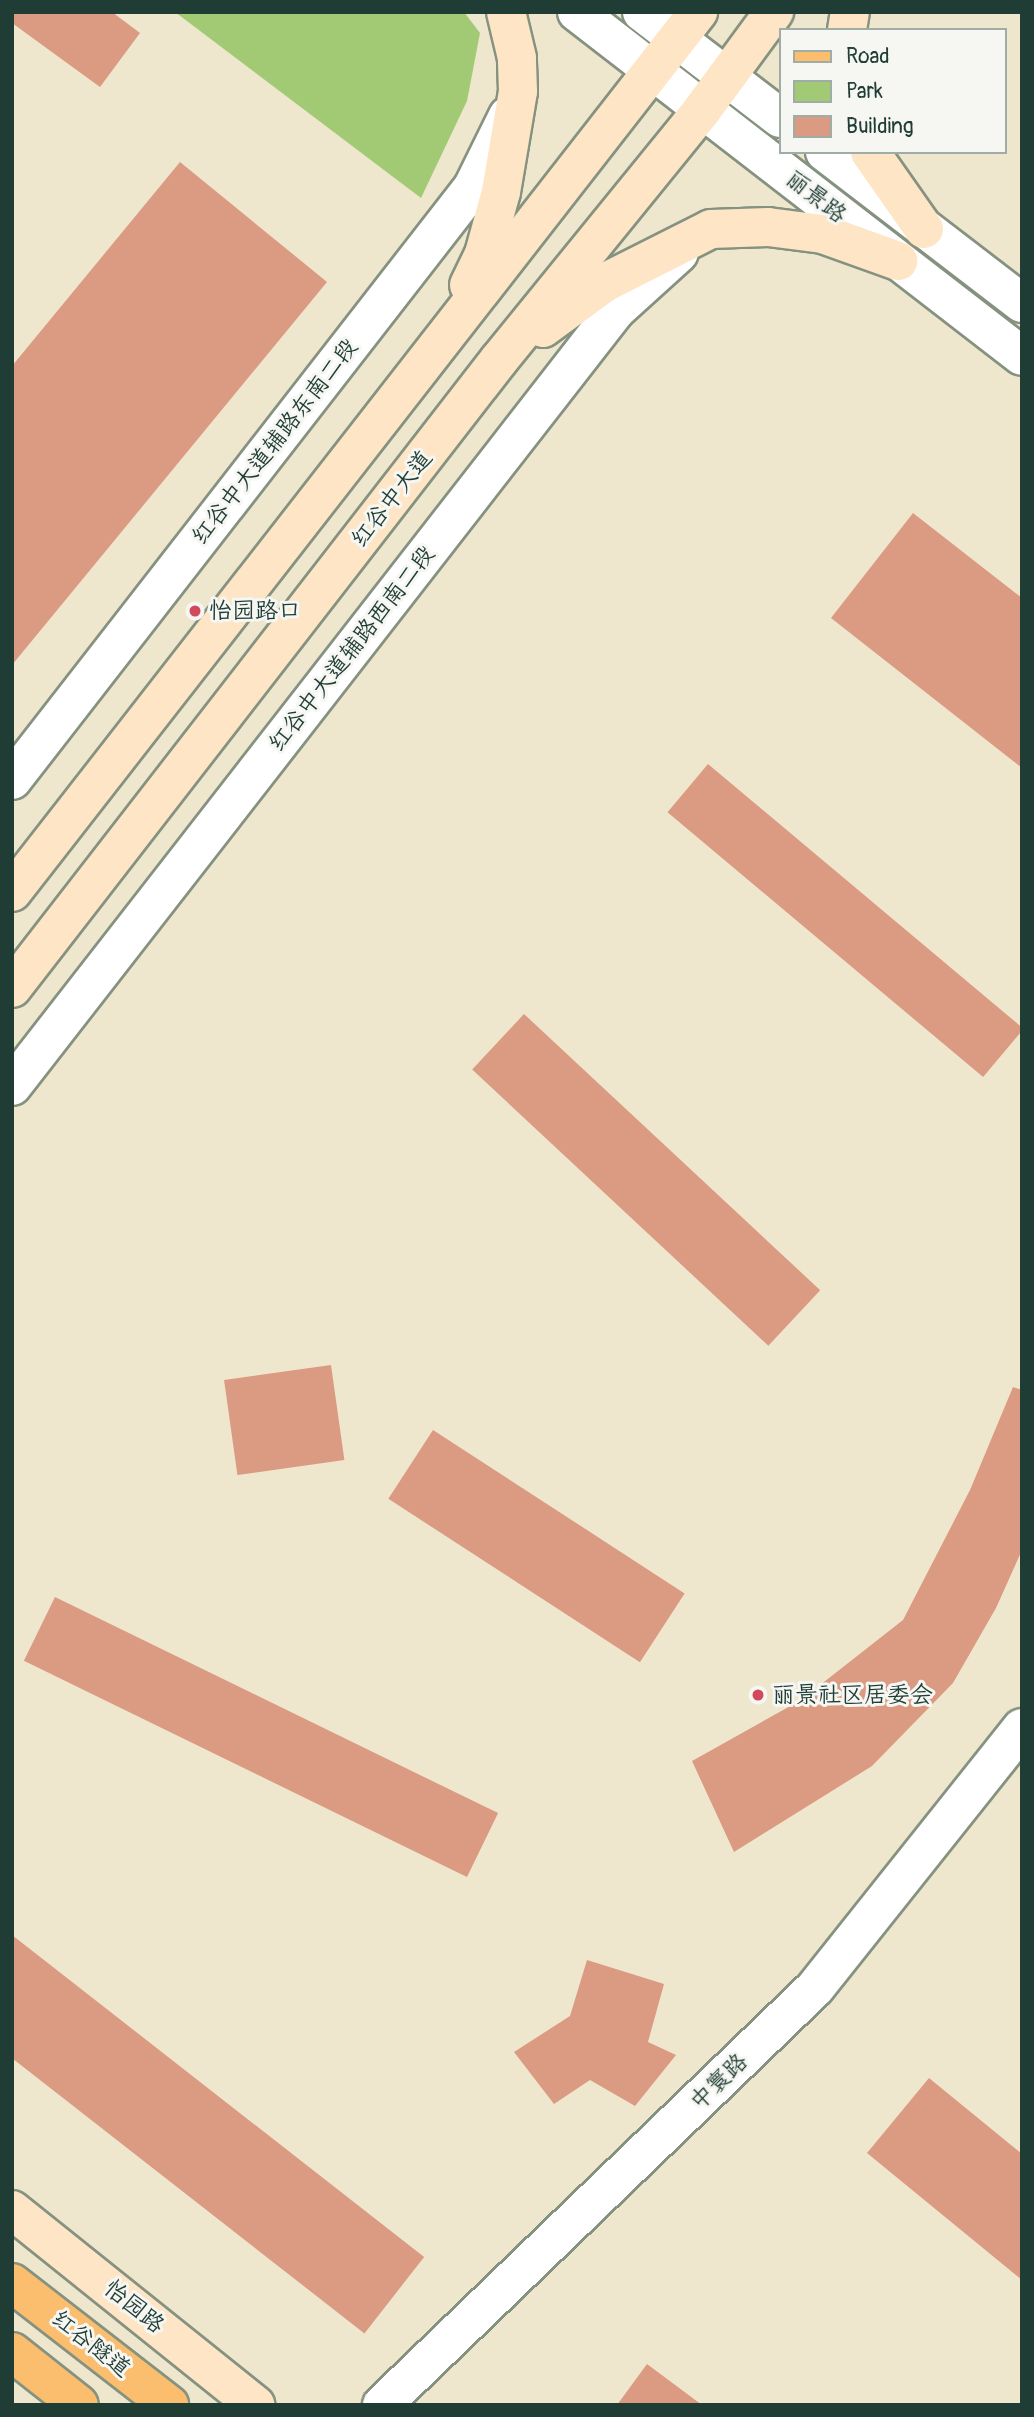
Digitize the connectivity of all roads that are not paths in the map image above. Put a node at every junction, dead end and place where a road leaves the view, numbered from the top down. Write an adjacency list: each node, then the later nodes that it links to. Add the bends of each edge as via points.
1 (506, 12): 10 (main road, via 517,58)
2 (577, 12): 8 (street, 丽景路)
3 (642, 12): 6 (street)
4 (774, 12): 9 (main road, 红谷中大道)
5 (863, 12): 7 (street)
6 (687, 26): 8 (main road); 9 (street)
7 (855, 28)
8 (652, 71): 11 (street, 丽景路); 19 (main road)
9 (727, 77): 11 (main road, 红谷中大道); 12 (street)
10 (518, 91): 19 (main road, via 502,192 484,254); 22 (street, 红谷中大道辅路东南二段, via 498,142 473,187)
11 (702, 110): 17 (street, 丽景路); 21 (main road, 红谷中大道)
12 (778, 116)
13 (828, 154): 16 (street, 丽景路)
14 (871, 154): 16 (main road)
15 (711, 229): 17 (main road, via 768,227 823,234); 21 (main road, via 604,283); 25 (street, 红谷中大道辅路西南二段, via 662,265 615,311)
16 (924, 229): 18 (street, 丽景路)
17 (898, 261): 20 (street, 丽景路)
18 (1022, 303)
19 (444, 338): 23 (main road)
20 (1022, 356)
21 (499, 360): 24 (main road, 红谷中大道)
22 (12, 780)
23 (12, 892)
24 (12, 988)
25 (12, 1086)
26 (1022, 1728): 33 (street, 中寰路, via 815,1988)
27 (12, 2210): 32 (main road, 怡园路)
28 (12, 2283): 31 (main road, 红谷隧道)
29 (12, 2352): 30 (main road)
30 (79, 2405)
31 (169, 2405)
32 (255, 2405)
33 (382, 2405)

